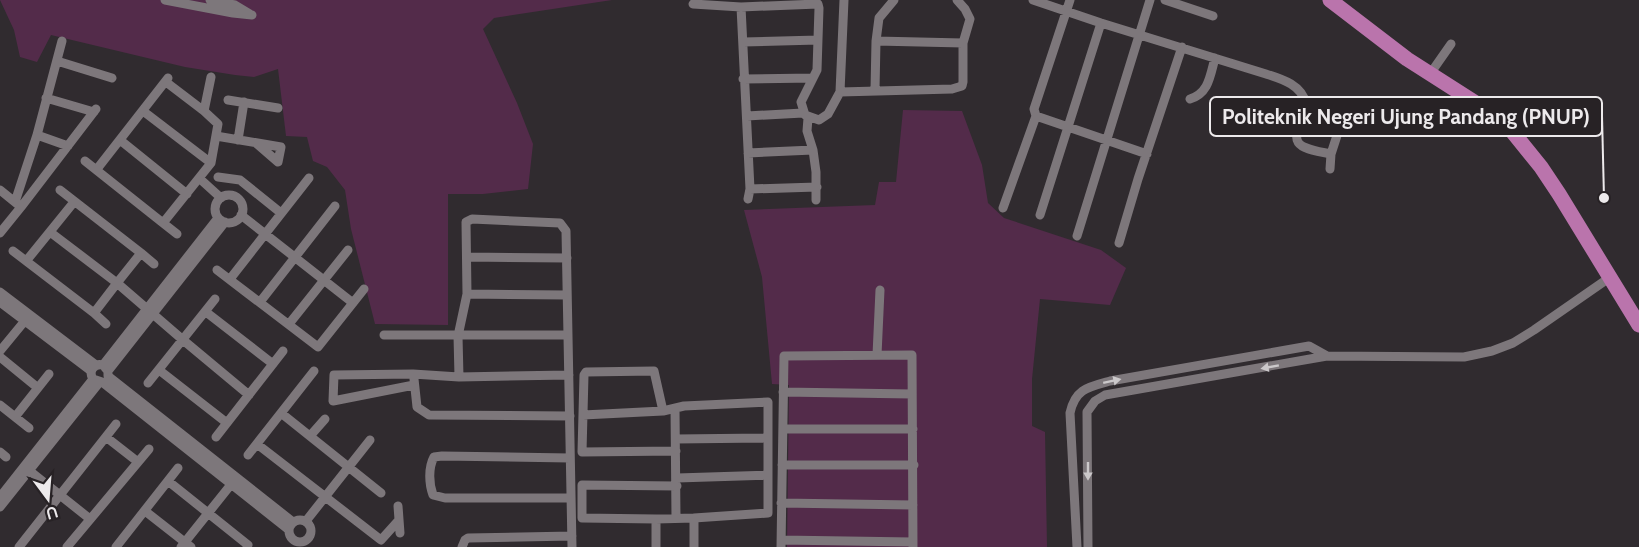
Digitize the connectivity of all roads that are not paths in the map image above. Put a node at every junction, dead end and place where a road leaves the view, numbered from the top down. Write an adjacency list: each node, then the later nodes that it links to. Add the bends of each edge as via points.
1 (165, 0): 2 (street, via 252,15 235,5)
2 (210, 0)
3 (844, 0): 33 (street)
4 (894, 0): 19 (street, via 879,18)
5 (957, 0): 21 (street, via 970,19)
6 (1033, 0): 13 (street)
7 (1070, 0): 13 (street)
8 (1150, 0): 16 (street)
9 (1165, 0): 14 (street)
10 (1330, 0): 26 (main road)
11 (693, 4): 12 (street)
12 (741, 7): 17 (street, via 816,3); 20 (street)
13 (1067, 12): 15 (street); 45 (street, via 1034,110)
14 (1214, 16)
15 (1101, 23): 16 (street); 47 (street)
16 (1139, 33): 23 (street); 51 (street)
17 (818, 40): 20 (street); 29 (street)
18 (62, 41): 25 (street)
19 (876, 41): 21 (street); 32 (street)
20 (743, 42): 30 (street)
21 (963, 43): 32 (street, via 963,82 958,88)
22 (1451, 44): 26 (street)
23 (1182, 47): 24 (street); 58 (street)
24 (1215, 58): 35 (street, via 1204,90); 42 (street, via 1293,85 1304,96)
25 (57, 61): 28 (street); 34 (street)
26 (1430, 74): 99 (main road, via 1507,125 1547,176)
27 (211, 77): 31 (street)
28 (112, 78)
29 (813, 78): 30 (street); 43 (street, via 801,102)
30 (743, 79): 44 (street)
31 (207, 90): 38 (street); 41 (street)
32 (875, 90): 33 (street)
33 (840, 92): 43 (street, via 824,118)
34 (46, 98): 49 (street); 55 (street, via 95,111)
35 (1190, 99)
36 (228, 100): 37 (street)
37 (244, 102): 39 (street); 53 (street)
38 (195, 104): 40 (street, via 167,80); 41 (street)
39 (278, 108)
40 (143, 111): 52 (street); 61 (street)
41 (204, 111): 50 (street, via 218,124)
42 (1304, 112): 48 (street); 59 (street, via 1295,135 1297,141 1305,149)
43 (806, 115): 44 (street); 56 (street)
44 (747, 116): 57 (street)
45 (1036, 116): 47 (street); 78 (street)
46 (1343, 117): 48 (street)
47 (1066, 128): 51 (street); 80 (street)
48 (1339, 128): 59 (street)
49 (37, 135): 55 (street); 64 (street)
50 (216, 136): 53 (street); 61 (street)
51 (1107, 139): 58 (street); 88 (street)
52 (120, 140): 63 (street); 72 (street)
53 (238, 140): 54 (street)
54 (256, 143)
55 (68, 146): 68 (street)
56 (813, 150): 57 (street); 69 (street)
57 (748, 153): 69 (street, via 749,194)
58 (1147, 154): 89 (street)
59 (1331, 154): 62 (street)
60 (85, 161): 63 (street)
61 (211, 164): 66 (street)
62 (1330, 169)
63 (97, 170): 83 (street)
64 (26, 172): 68 (street); 76 (street)
65 (218, 177): 79 (street, via 240,180)
66 (199, 178): 72 (street); 73 (street)
67 (309, 178): 79 (street)
68 (42, 179): 76 (street)
69 (817, 187): 74 (street)
70 (0, 190): 76 (street)
71 (60, 190): 75 (street)
72 (187, 194): 83 (street)
73 (221, 198): 81 (street, via 238,198 242,203); 82 (street, via 215,207)
74 (816, 200)
75 (74, 202): 84 (street); 92 (street)
76 (18, 205): 85 (street)
77 (335, 206): 94 (street)
78 (1003, 208)
79 (281, 213): 87 (street)
80 (1040, 215)
81 (241, 216): 82 (street, via 237,220); 87 (street)
82 (221, 220): 112 (street)
83 (163, 223): 86 (street)
84 (50, 232): 96 (street); 102 (street)
85 (0, 233)
86 (177, 234)
87 (264, 234): 94 (street); 100 (street)
88 (1077, 236)
89 (1119, 243)
90 (348, 250): 101 (street)
91 (13, 251): 96 (street)
92 (141, 253): 97 (street); 102 (street)
93 (467, 257): 95 (street); 95 (street, via 466,222 472,219 560,223 566,231); 106 (street)
94 (295, 258): 101 (street); 110 (street)
95 (567, 258): 107 (street)
96 (27, 260): 114 (street)
97 (154, 264)
98 (218, 270): 100 (street)
99 (1609, 278): 118 (main road); 126 (street, via 1534,330 1492,351 1464,357)
100 (230, 279): 110 (street)
101 (323, 280): 111 (street); 117 (street)
102 (117, 283): 112 (street); 114 (street)
103 (364, 289): 111 (street)
104 (880, 290): 125 (street)
105 (0, 292): 115 (street)
106 (467, 294): 107 (street); 121 (street)
107 (567, 295): 120 (street)
108 (215, 299): 113 (street)
109 (0, 302): 115 (street)
110 (260, 302): 117 (street)
111 (353, 303): 117 (street, via 318,347)
112 (150, 312): 122 (street); 132 (street)
113 (206, 312): 122 (street); 128 (street)
114 (94, 313): 116 (street)
115 (27, 318): 123 (street); 132 (street)
116 (106, 324)
117 (289, 324)
118 (1639, 325)
119 (384, 335): 121 (street)
120 (568, 335): 121 (street); 134 (street)
121 (458, 336): 135 (street)
122 (183, 340): 129 (street); 141 (street)
123 (0, 351)
124 (283, 351): 128 (street)
125 (877, 355): 139 (street, via 784,356); 140 (street, via 912,355)
126 (1327, 356): 209 (street, one-way to 126, via 1070,413 1073,399 1081,391 1110,381 1309,346); 210 (street, one-way to 210, via 1105,395 1095,401 1088,412)
127 (0, 357): 138 (street)
128 (273, 363): 141 (street)
129 (159, 370): 136 (street); 150 (street)
130 (314, 371): 145 (street)
131 (49, 374): 138 (street)
132 (100, 374): 171 (street); 174 (street)
133 (413, 374): 135 (street); 137 (street); 137 (street, via 334,375 333,401)
134 (569, 375): 135 (street); 147 (street)
135 (459, 377)
136 (148, 383)
137 (414, 385): 147 (street, via 417,407 429,415)
138 (38, 388): 148 (street)
139 (783, 392): 140 (street); 153 (street)
140 (912, 394): 154 (street)
141 (249, 395): 150 (street)
142 (0, 405): 148 (street)
143 (675, 408): 144 (street); 158 (street, via 768,402); 160 (street)
144 (663, 411): 146 (street); 146 (street, via 654,371 586,372)
145 (281, 413): 155 (street); 161 (street)
146 (583, 415): 163 (street, via 582,452)
147 (570, 416): 165 (street)
148 (15, 417): 152 (street)
149 (325, 419): 155 (street)
150 (227, 423): 157 (street)
151 (116, 424): 156 (street)
152 (29, 428)
153 (783, 429): 154 (street); 167 (street)
154 (913, 429): 168 (street)
155 (310, 436): 169 (street)
156 (106, 437): 166 (street); 178 (street)
157 (216, 437)
158 (768, 438): 160 (street); 172 (street)
159 (370, 440): 169 (street)
160 (676, 440): 163 (street)
161 (257, 444): 164 (street); 179 (street)
162 (149, 449): 166 (street)
163 (676, 451): 175 (street)
164 (248, 455)
165 (570, 458): 180 (street); 180 (street, via 434,457 430,487 433,495 445,498)
166 (138, 462): 189 (street)
167 (782, 465): 168 (street); 181 (street)
168 (914, 465): 182 (street)
169 (349, 467): 176 (street); 179 (street)
170 (178, 468): 173 (street)
171 (27, 469): 177 (street); 178 (street); 184 (street)
172 (768, 475): 175 (street); 188 (street, via 768,513)
173 (168, 481): 185 (street); 186 (street)
174 (233, 481): 186 (street); 193 (street)
175 (677, 482): 187 (street); 190 (street, via 582,485 582,518)
176 (381, 493)
177 (0, 496)
178 (59, 496): 189 (street); 201 (street)
179 (326, 497): 191 (street, via 381,540); 192 (street)
180 (571, 498): 195 (street)
181 (781, 503): 182 (street); 198 (street)
182 (913, 505): 200 (street)
183 (398, 506): 191 (street)
184 (0, 507)
185 (145, 511): 196 (street); 199 (street)
186 (208, 513): 199 (street); 204 (street)
187 (676, 518): 188 (street); 190 (street)
188 (694, 518): 208 (street)
189 (90, 519): 202 (street)
190 (656, 519): 207 (street)
191 (399, 520): 194 (street)
192 (306, 521): 193 (street, via 297,520); 197 (street, via 312,533)
193 (291, 526): 197 (street, via 292,538)
194 (400, 533)
195 (572, 536): 205 (street, via 468,538); 206 (street)
196 (118, 544): 203 (street)
197 (298, 544)
198 (781, 544): 200 (street)
199 (186, 545)
200 (913, 545)
201 (19, 547)
202 (67, 547)
203 (129, 547)
204 (247, 547)
205 (462, 547)
206 (572, 547)
207 (656, 547)
208 (694, 547)
209 (1077, 547)
210 (1088, 547)

